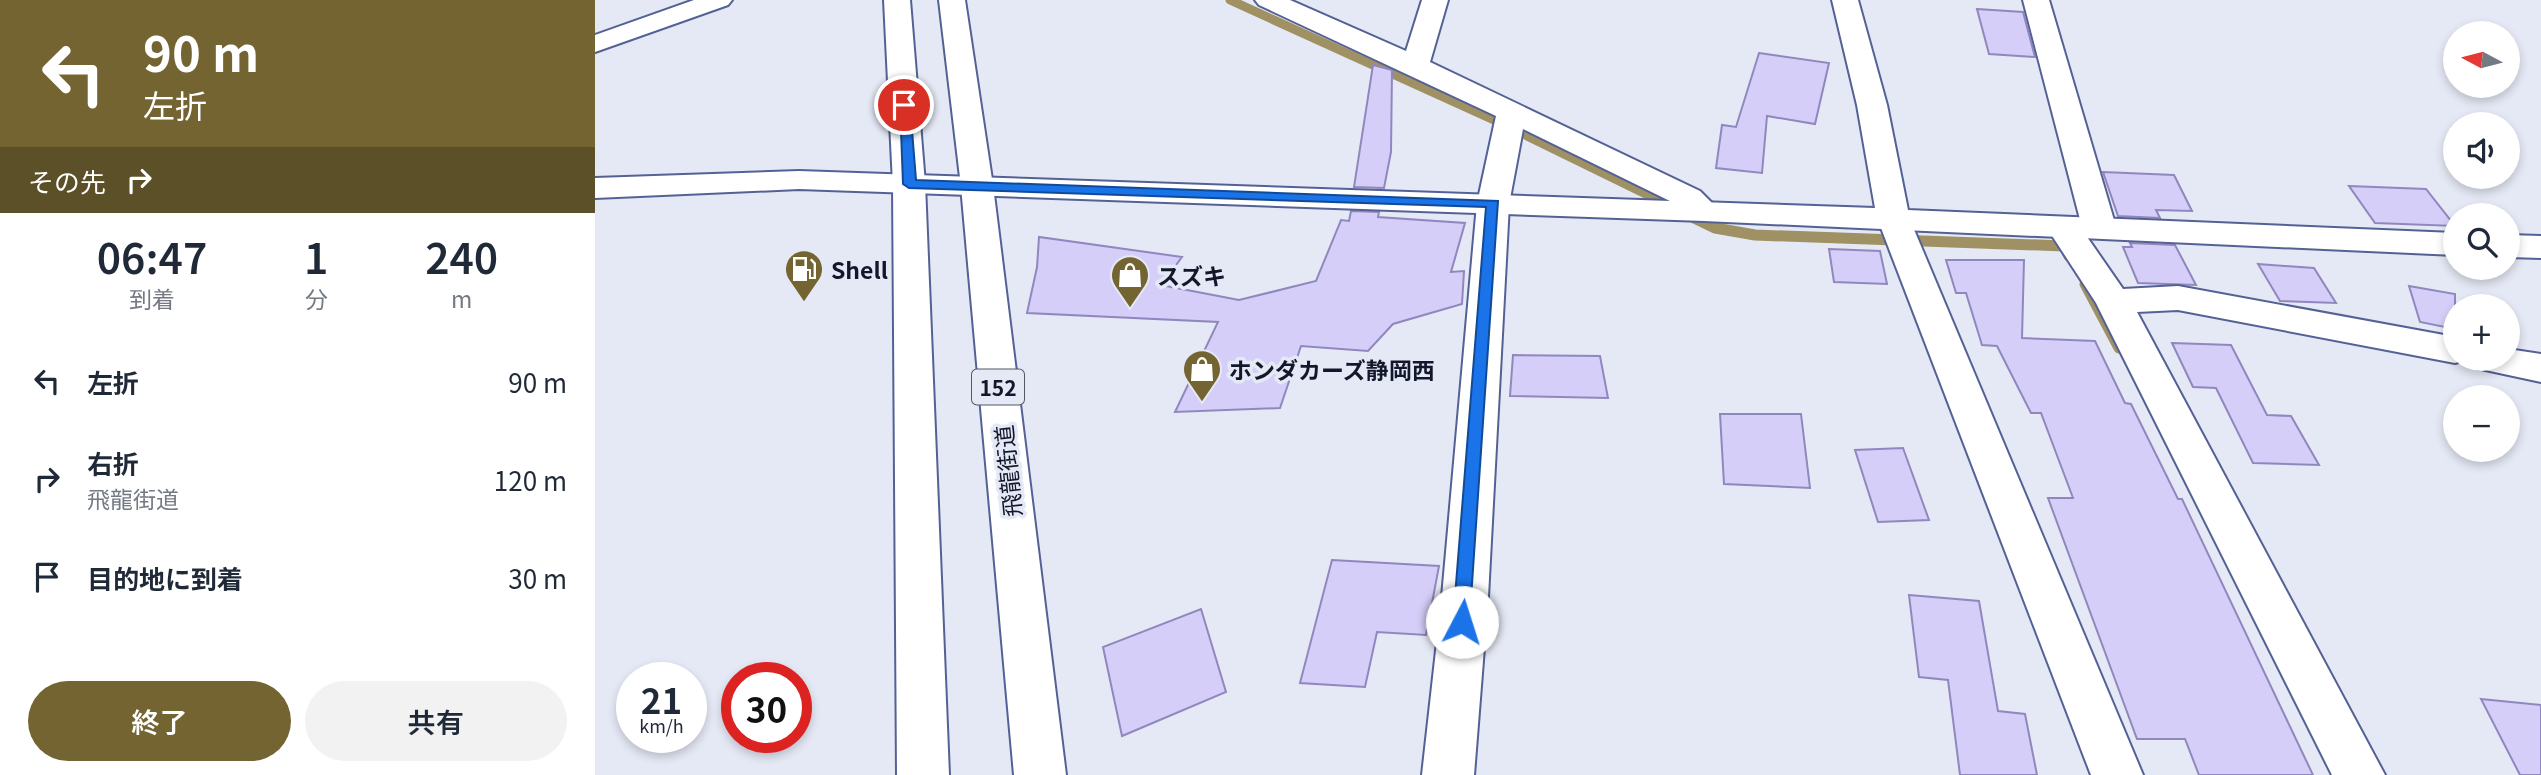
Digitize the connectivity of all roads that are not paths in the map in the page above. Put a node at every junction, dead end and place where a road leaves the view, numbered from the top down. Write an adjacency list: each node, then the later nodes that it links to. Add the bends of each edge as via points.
1 (719, 0): 8 (main road)
2 (897, 0): 11 (main road)
3 (952, 0): 12 (main road, 飛龍街道 / 152)
4 (1269, 0): 9 (main road)
5 (1435, 0): 9 (main road)
6 (1845, 0): 16 (main road, via 1872,105)
7 (2036, 0): 17 (main road)
8 (595, 44)
9 (1415, 65): 10 (main road)
10 (1512, 111): 14 (main road); 15 (main road, via 1689,198)
11 (909, 184): 12 (main road); 13 (main road, via 742,181); 25 (main road)
12 (977, 186): 14 (main road); 26 (main road, 飛龍街道 / 152)
13 (595, 188)
14 (1493, 204): 15 (main road); 27 (main road)
15 (1704, 211): 16 (main road)
16 (1893, 220): 17 (main road); 28 (main road)
17 (2081, 227): 18 (main road); 21 (main road)
18 (2443, 243)
19 (2520, 246): 20 (main road)
20 (2541, 247)
21 (2113, 301): 22 (main road, via 2178,298); 29 (main road)
22 (2443, 347)
23 (2520, 364): 24 (main road)
24 (2541, 368)
25 (923, 775)
26 (1040, 775)
27 (1448, 775)
28 (2117, 775)
29 (2359, 775)

